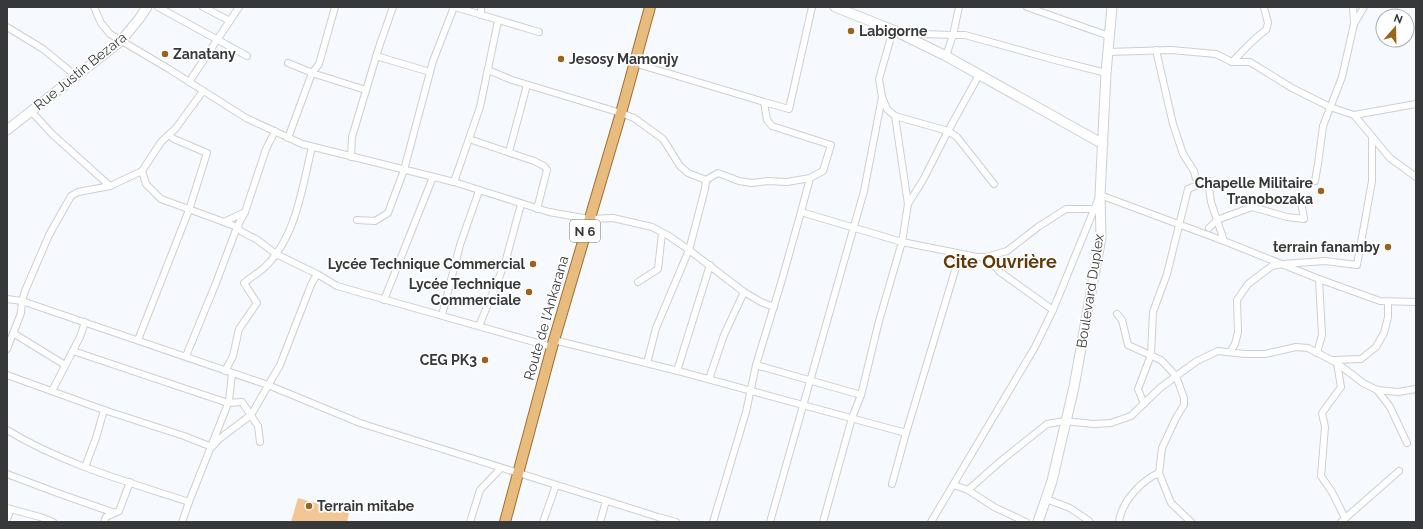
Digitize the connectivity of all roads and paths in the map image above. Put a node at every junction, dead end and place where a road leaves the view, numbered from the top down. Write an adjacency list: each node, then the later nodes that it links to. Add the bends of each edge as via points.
1 (94, 7): 29 (street, via 101,23 110,34)
2 (147, 7): 29 (street, Rue Justin Bezara)
3 (158, 7): 28 (street)
4 (203, 7): 20 (street)
5 (239, 7): 20 (street)
6 (335, 7): 40 (street, via 319,64)
7 (393, 7): 33 (street)
8 (455, 7): 19 (street); 39 (street)
9 (481, 7): 19 (street)
10 (650, 7): 37 (main road, Route de l'Ankarana / N 6)
11 (812, 7): 49 (street, via 789,109)
12 (835, 7): 24 (street)
13 (959, 7): 26 (street)
14 (1027, 7): 27 (street)
15 (1112, 7): 27 (street, Boulevard Duplex)
16 (1264, 7): 35 (street, via 1268,23 1266,30)
17 (1353, 7): 22 (street)
18 (1364, 7): 22 (street)
19 (481, 16): 21 (street)
20 (230, 21): 28 (street)
21 (498, 21): 25 (street); 38 (street)
22 (1354, 24): 51 (street, via 1342,77)
23 (7, 27): 43 (street, via 43,48)
24 (893, 30): 26 (street); 34 (street); 48 (street, via 879,79)
25 (540, 32)
26 (953, 35): 34 (street); 41 (street, via 965,35)
27 (1110, 36): 31 (street, Boulevard Duplex)
28 (217, 39): 32 (street); 44 (street)
29 (121, 41): 43 (street, Rue Justin Bezara); 44 (street)
30 (1156, 50): 31 (street); 35 (street, via 1216,54); 73 (street, via 1173,124 1183,154 1196,179)
31 (1108, 52): 41 (street, Boulevard Duplex)
32 (247, 56)
33 (376, 56): 39 (street); 46 (street)
34 (946, 56): 42 (street)
35 (1232, 62): 51 (street, via 1250,62 1292,88)
36 (288, 63): 40 (street)
37 (634, 63): 49 (street); 53 (main road, Route de l'Ankarana / N 6)
38 (488, 70): 45 (street); 62 (street)
39 (430, 72): 67 (street)
40 (312, 73): 46 (street); 61 (street)
41 (1106, 73): 63 (street, Boulevard Duplex)
42 (979, 75): 58 (street); 63 (street)
43 (76, 76): 52 (street, Rue Justin Bezara)
44 (189, 82): 47 (street)
45 (527, 85): 53 (street); 65 (street)
46 (366, 90): 66 (street, via 352,137)
47 (203, 91): 57 (street, via 246,118); 59 (street)
48 (882, 97): 55 (street, via 887,109); 94 (street, via 864,191)
49 (764, 102): 71 (street, via 767,120 772,126 831,145 823,171)
50 (1416, 104): 54 (street)
51 (1330, 107): 54 (street); 74 (street, via 1323,126)
52 (31, 111): 56 (street, Rue Justin Bezara); 77 (street, via 52,134)
53 (621, 113): 72 (street, via 634,118 663,139 680,166 688,173); 88 (main road, Route de l'Ankarana / N 6)
54 (1354, 115): 60 (street)
55 (895, 116): 58 (street); 82 (street)
56 (7, 130)
57 (275, 131): 61 (street); 86 (street)
58 (948, 131): 76 (street, via 957,137); 82 (street, via 924,180)
59 (169, 135): 68 (street, via 161,142); 85 (street, via 207,153)
60 (1372, 137): 70 (street, via 1390,158); 103 (street, via 1372,181 1357,265 1325,262)
61 (288, 138): 64 (street)
62 (469, 139): 65 (street); 75 (street)
63 (1102, 144): 79 (street, Boulevard Duplex)
64 (312, 147): 66 (street); 100 (street, via 289,233)
65 (509, 152): 83 (street, via 534,161 547,170)
66 (351, 157): 67 (street)
67 (404, 170): 69 (street); 89 (street, via 388,213 375,221)
68 (142, 171): 77 (street); 85 (street, via 146,184 161,199)
69 (433, 177): 75 (street); 110 (street)
70 (1416, 177)
71 (810, 178): 72 (street, via 787,182 752,183 718,174); 87 (street)
72 (706, 180): 99 (street)
73 (1208, 181): 90 (street, via 1210,202); 92 (street, via 1188,189)
74 (1315, 181)
75 (454, 182): 78 (street)
76 (994, 184)
77 (110, 186): 111 (street, via 70,196 49,235)
78 (479, 191): 81 (street); 117 (street, via 460,245)
79 (1100, 195): 84 (street); 92 (street); 152 (street, Boulevard Duplex, via 1101,237)
80 (1301, 202): 90 (street, via 1304,219 1252,207)
81 (520, 204): 83 (street); 119 (street, via 505,263)
82 (908, 204): 98 (street)
83 (537, 209): 88 (street)
84 (1093, 209): 102 (street, via 1066,209 1007,251); 115 (street)
85 (189, 210): 91 (street); 121 (street)
86 (244, 212): 91 (street); 93 (street)
87 (801, 212): 94 (street); 114 (street)
88 (589, 218): 96 (street, via 613,218 652,227); 122 (main road, Route de l'Ankarana / N 6)
89 (357, 220)
90 (1217, 220): 95 (street); 97 (street)
91 (224, 222): 93 (street)
92 (1178, 225): 97 (street); 127 (street, via 1167,274 1153,312)
93 (237, 227): 100 (street); 128 (street)
94 (854, 227): 98 (street); 139 (street)
95 (1209, 228)
96 (662, 232): 99 (street); 107 (street, via 658,269)
97 (1224, 241): 103 (street)
98 (902, 242): 101 (street); 145 (street)
99 (689, 250): 104 (street); 130 (street, via 656,328)
100 (276, 254): 105 (street); 134 (street, via 264,268 244,283 257,303 239,329 233,356)
101 (960, 254): 102 (street); 154 (street)
102 (986, 257): 115 (street, via 1000,272)
103 (1282, 264): 106 (street); 125 (street, via 1272,266 1248,284 1237,300 1238,332)
104 (710, 265): 108 (street); 133 (street)
105 (317, 274): 110 (street, via 337,286); 140 (street, via 280,365)
106 (1319, 279): 112 (street); 126 (street, via 1322,335)
107 (638, 282)
108 (744, 292): 114 (street); 138 (street, via 724,335)
109 (7, 299): 111 (street)
110 (384, 300): 117 (street)
111 (22, 301): 118 (street); 120 (street, via 21,313)
112 (1388, 302): 113 (street); 129 (street, via 1384,333 1376,346 1360,359)
113 (1416, 302)
114 (774, 308): 132 (street)
115 (1053, 310): 167 (street, via 1035,346)
116 (1116, 314): 127 (street, via 1122,320 1128,345)
117 (442, 315): 119 (street)
118 (85, 322): 121 (street); 124 (street)
119 (479, 326): 122 (street)
120 (13, 333): 123 (street); 131 (street)
121 (138, 340): 128 (street)
122 (553, 344): 130 (street); 163 (main road, Route de l'Ankarana / N 6)
123 (7, 349)
124 (73, 351): 131 (street); 146 (street)
125 (1230, 352): 126 (street, via 1265,354 1296,347 1308,348); 137 (street, via 1218,351 1197,361)
126 (1317, 353): 129 (street)
127 (1150, 355): 137 (street, via 1161,360); 147 (street, via 1138,389)
128 (186, 356): 134 (street)
129 (1334, 362): 142 (street); 176 (street, via 1341,388 1322,413 1325,427 1321,476 1332,492)
130 (647, 364): 133 (street)
131 (66, 365): 143 (street)
132 (756, 365): 139 (street); 144 (street)
133 (677, 370): 138 (street)
134 (225, 371): 135 (street)
135 (232, 373): 140 (street); 146 (street)
136 (7, 375): 143 (street)
137 (1176, 376): 147 (street); 161 (street, via 1184,405 1162,448)
138 (708, 379): 144 (street)
139 (810, 380): 145 (street); 148 (street)
140 (268, 385): 150 (street); 159 (street, via 360,423)
141 (1416, 389): 142 (street, via 1398,392)
142 (1377, 390): 156 (street, via 1390,407)
143 (52, 391): 149 (street)
144 (751, 391): 148 (street); 186 (street)
145 (861, 395): 151 (street)
146 (228, 403): 150 (street, via 242,402); 157 (street)
147 (1144, 404): 152 (street, via 1131,416 1111,423)
148 (804, 405): 151 (street); 187 (street)
149 (104, 410): 157 (street); 158 (street)
150 (251, 415): 155 (street, via 258,426); 157 (street)
151 (852, 418): 154 (street); 188 (street)
152 (1066, 421): 168 (street, via 1047,424 1037,431); 169 (street, Boulevard Duplex)
153 (7, 430): 158 (street, via 26,442)
154 (906, 433): 165 (street)
155 (260, 442)
156 (1407, 443)
157 (212, 447): 171 (street)
158 (85, 467): 164 (street)
159 (501, 468): 163 (street); 181 (street, via 480,490)
160 (1399, 471): 176 (street)
161 (1159, 473): 192 (street, via 1149,477 1135,490); 193 (street, via 1171,503)
162 (7, 474): 173 (street)
163 (518, 474): 166 (street); 182 (main road, Route de l'Ankarana / N 6)
164 (130, 482): 171 (street); 173 (street, via 119,511)
165 (892, 484)
166 (556, 485): 170 (street); 183 (street)
167 (954, 485): 168 (street); 189 (street)
168 (968, 490): 190 (street, via 994,507)
169 (1046, 499): 177 (street, via 1070,508); 191 (street, Boulevard Duplex)
170 (606, 501): 175 (street); 184 (street)
171 (189, 502): 180 (street)
172 (9, 508): 174 (street); 178 (street)
173 (115, 512): 179 (street, via 106,517)
174 (7, 519)
175 (658, 520): 185 (street)
176 (1343, 520)
177 (1089, 521)
178 (52, 522)
179 (104, 522)
180 (182, 522)
181 (470, 522)
182 (505, 522)
183 (543, 522)
184 (600, 522)
185 (676, 522)
186 (713, 522)
187 (770, 522)
188 (823, 522)
189 (931, 522)
190 (1026, 522)
191 (1038, 522)
192 (1119, 522)
193 (1191, 522)

